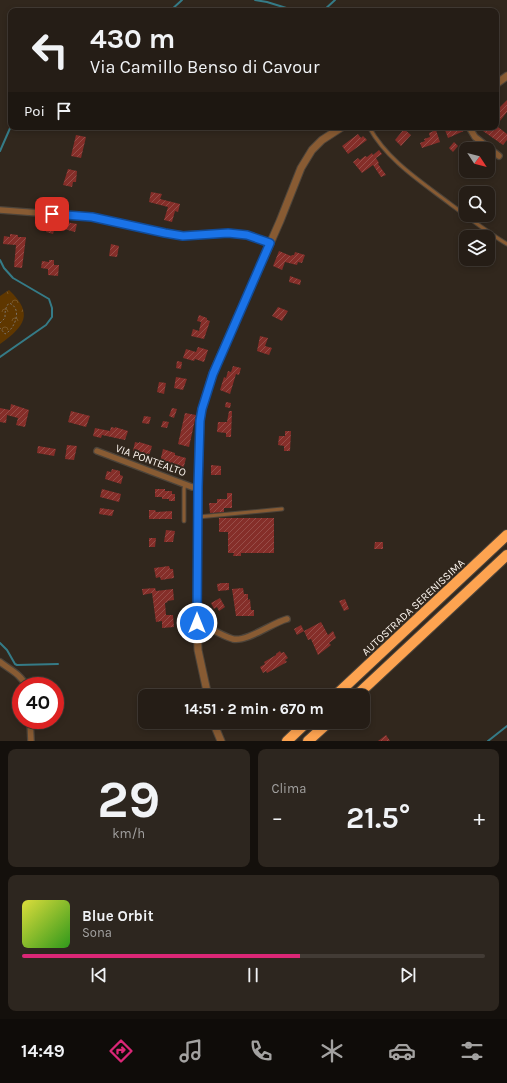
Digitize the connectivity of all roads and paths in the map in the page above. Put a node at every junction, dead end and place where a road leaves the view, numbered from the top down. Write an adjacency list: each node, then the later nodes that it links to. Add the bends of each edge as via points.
1 (337, 130): 6 (street, VIA PONTEALTO, via 312,150 301,168)
2 (371, 130): 7 (lane, via 387,153 411,175)
3 (472, 130): 4 (street, via 475,137)
4 (499, 156)
5 (0, 210): 6 (street, via 92,217 183,236 228,233 247,235)
6 (270, 243): 12 (street, VIA PONTEALTO, via 205,397 200,421)
7 (507, 244)
8 (0, 322): 9 (path, via 5,318 5,309 9,303 13,304 17,313 13,327 5,334)
9 (0, 328)
10 (97, 451): 11 (street, VIA PONTEALTO)
11 (185, 484): 12 (street, VIA PONTEALTO); 15 (lane)
12 (198, 487): 14 (street, VIA PONTEALTO)
13 (282, 509): 14 (lane)
14 (198, 517): 19 (street, VIA PONTEALTO)
15 (184, 522)
16 (507, 535): 23 (highway, AUTOSTRADA SERENISSIMA)
17 (507, 555): 24 (highway)
18 (287, 619): 19 (street, via 240,640 232,639)
19 (197, 623): 22 (street, VIA PONTEALTO, via 198,650)
20 (0, 662): 21 (street)
21 (20, 677)
22 (206, 689)
23 (342, 689)
24 (363, 689)
25 (30, 729): 29 (street)
26 (216, 729): 30 (street)
27 (300, 729): 31 (highway)
28 (321, 729): 32 (highway)
29 (31, 741)
30 (221, 741)
31 (287, 741)
32 (308, 741)

